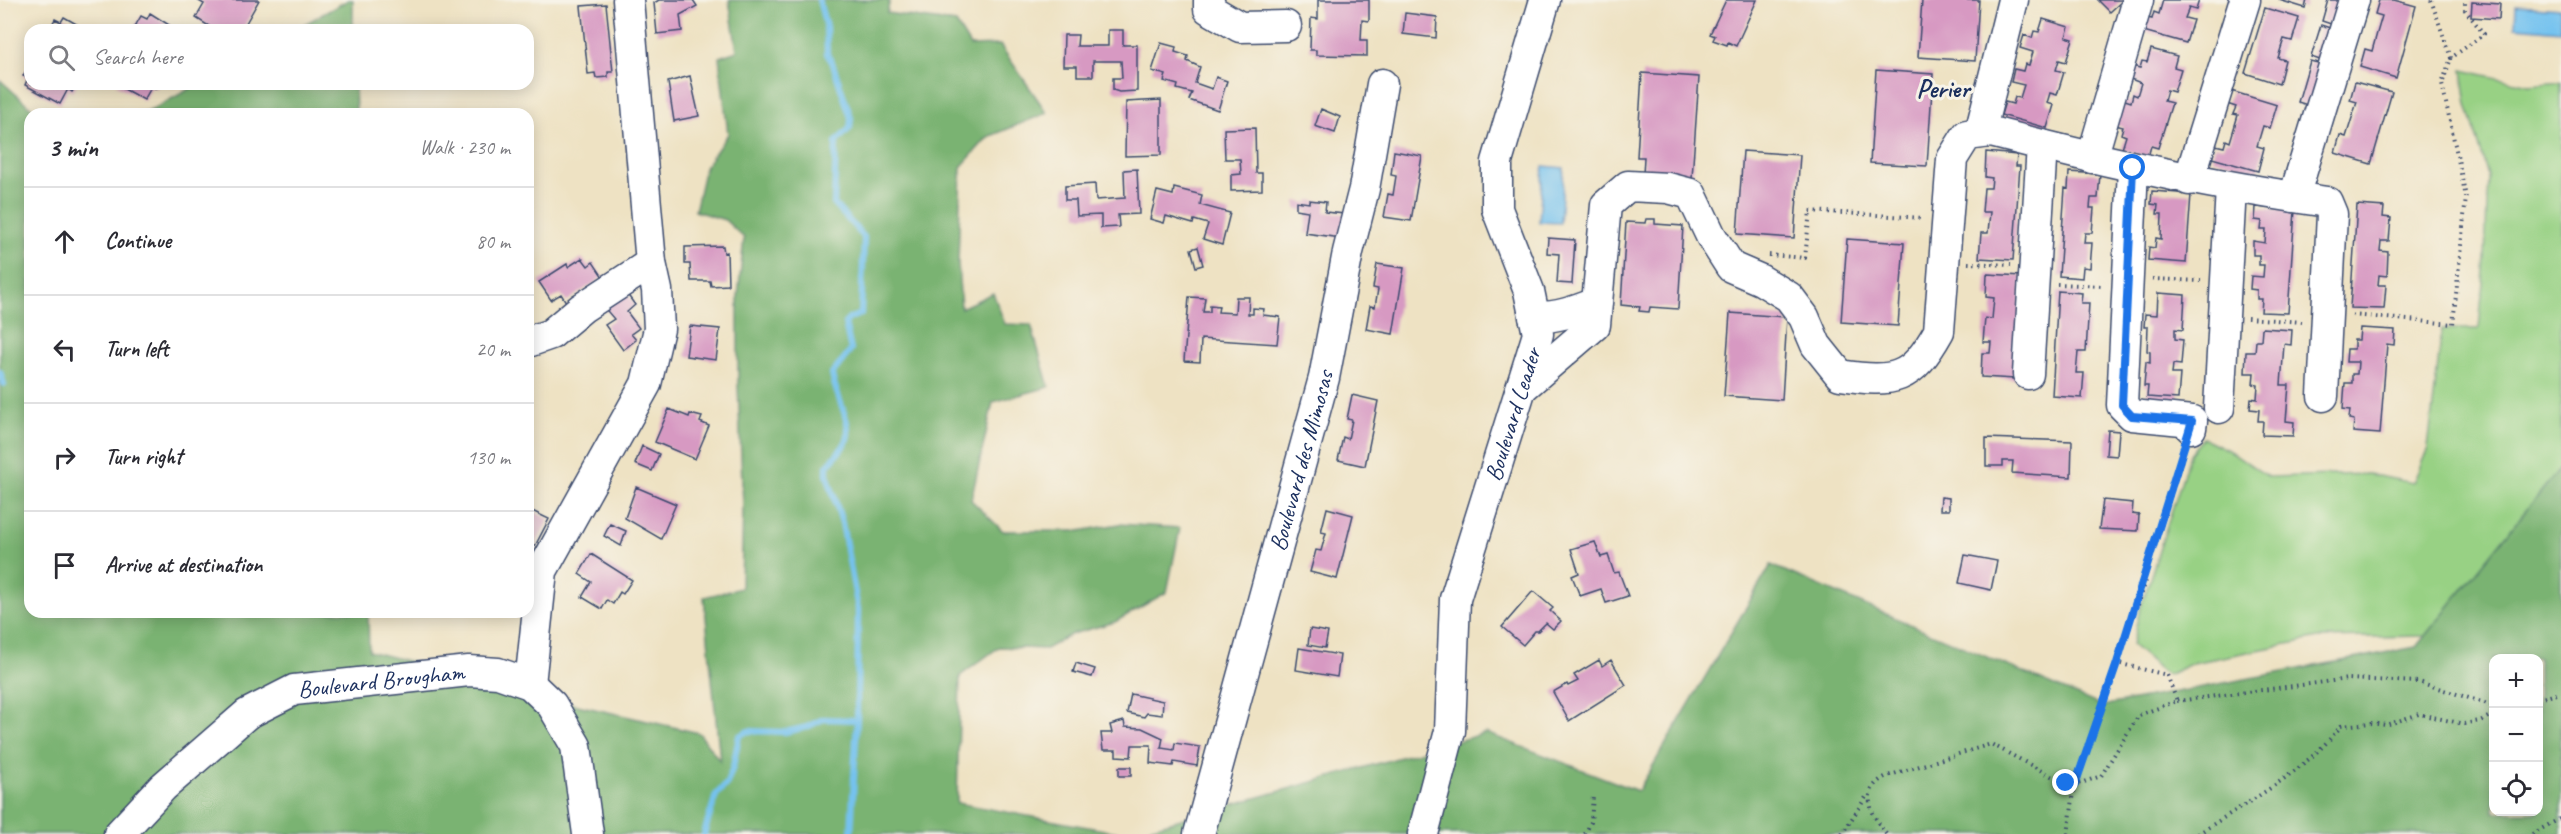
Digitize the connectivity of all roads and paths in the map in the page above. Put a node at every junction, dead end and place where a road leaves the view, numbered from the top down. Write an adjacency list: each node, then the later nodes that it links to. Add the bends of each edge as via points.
1 (628, 0): 22 (street)
2 (1209, 0): 10 (street, via 1209,9 1240,27)
3 (1545, 0): 28 (street, Boulevard Leader, via 1497,162 1497,209 1529,291)
4 (2013, 0): 13 (street)
5 (2138, 0): 15 (street)
6 (2245, 0): 17 (street)
7 (2354, 0): 19 (street)
8 (2431, 0): 11 (path)
9 (2466, 0): 11 (path, via 2465,10 2484,34)
10 (1286, 26)
11 (2451, 58): 30 (path, via 2442,84 2466,197 2453,324 2360,316)
12 (1382, 84): 50 (street, Boulevard des Mimosas, via 1324,378)
13 (1980, 133): 14 (street, via 1991,132); 20 (street, via 1967,135 1952,159)
14 (2042, 145): 15 (street); 23 (street)
15 (2092, 158): 16 (street)
16 (2133, 168): 17 (street); 25 (street)
17 (2189, 180): 18 (street)
18 (2231, 188): 19 (street); 26 (street)
19 (2294, 198): 30 (street, via 2327,202 2332,214)
20 (1948, 220): 21 (street); 24 (path, via 1810,212 1805,258 1768,255)
21 (1946, 262): 23 (path); 24 (street, via 1940,331 1925,356 1903,375 1871,379 1840,375 1816,345 1804,317 1789,297)
22 (651, 263): 31 (street, via 550,334); 38 (street, via 659,329 646,384 542,571)
23 (2035, 275): 25 (path); 32 (street)
24 (1764, 282): 27 (street, via 1731,267 1691,194 1668,188 1628,186 1606,205)
25 (2128, 282): 26 (path); 36 (street, via 2122,405 2132,416 2192,421)
26 (2226, 282): 29 (street)
27 (1596, 303): 28 (street, via 1577,311); 33 (street, via 1595,325)
28 (1534, 316): 33 (street, Boulevard Leader, via 1538,334)
29 (2224, 316): 30 (path); 35 (street)
30 (2327, 318): 34 (street)
31 (534, 340)
32 (2028, 374)
33 (1522, 387): 51 (street, Boulevard Leader, via 1455,599 1450,731)
34 (2323, 396)
35 (2219, 408)
36 (2191, 428): 37 (path, via 2141,598)
37 (2117, 663): 41 (path, via 2167,675); 44 (path)
38 (530, 684): 48 (street, Boulevard Brougham, via 498,673 470,671 294,690 247,714 163,787); 49 (street, Boulevard Brougham, via 552,705 576,746)
39 (2561, 693): 40 (path)
40 (2543, 698)
41 (2177, 701): 42 (path, via 2348,679 2419,682); 44 (path, via 2139,715 2101,776)
42 (2489, 705)
43 (2489, 716): 56 (path, via 2464,724 2419,714 2386,725 2341,726 2324,748 2287,776)
44 (2075, 785): 45 (path, via 1991,744 1887,776 1874,782); 55 (path)
45 (1869, 793): 53 (path); 54 (path, via 1875,820)
46 (1593, 796): 52 (path, via 1591,822)
47 (2561, 818): 57 (path)
48 (119, 834)
49 (588, 834)
50 (1199, 834)
51 (1423, 834)
52 (1585, 834)
53 (1842, 834)
54 (1886, 834)
55 (2068, 834)
56 (2198, 834)
57 (2532, 834)

